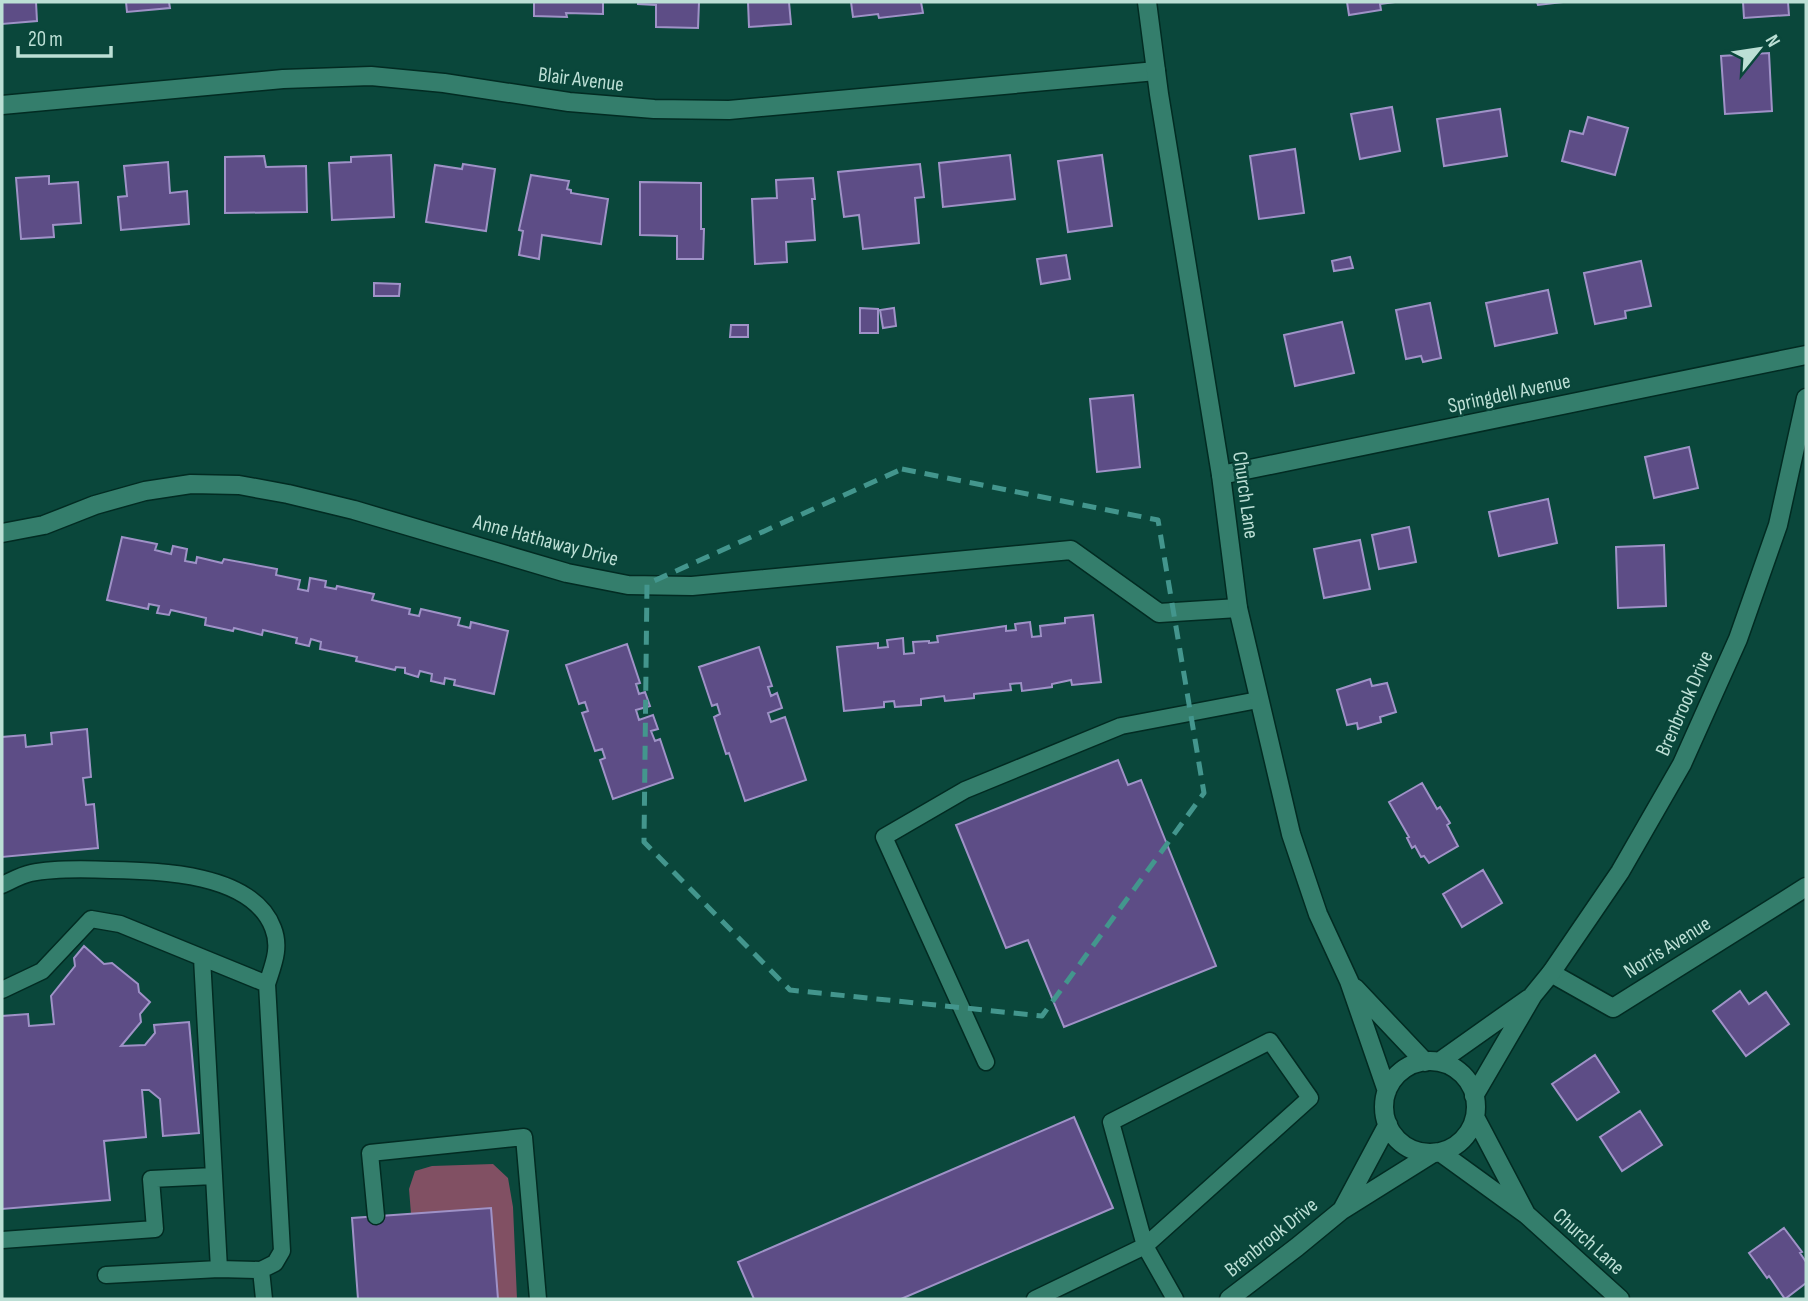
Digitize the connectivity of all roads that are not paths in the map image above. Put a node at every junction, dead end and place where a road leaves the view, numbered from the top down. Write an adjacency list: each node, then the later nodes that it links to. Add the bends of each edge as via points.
1 (1147, 2): 2 (street, Church Lane)
2 (1156, 71): 3 (street, Blair Avenue, via 729,110 569,102 371,76 283,79); 6 (street, Church Lane)
3 (2, 104)
4 (1806, 355): 6 (street, Springdell Avenue)
5 (1806, 398): 13 (street, Brenbrook Drive, via 1778,524 1738,639 1688,752 1620,872)
6 (1221, 475): 8 (street, Church Lane)
7 (2, 533): 8 (street, Anne Hathaway Drive, via 145,491 191,484 239,485 354,510 567,573 628,585 692,586 1071,550 1159,613)
8 (1238, 608): 9 (street, Church Lane)
9 (1258, 700): 14 (street, Church Lane, via 1291,834 1318,914); 18 (lane, via 1121,726 965,790 884,836)
10 (2, 885): 15 (lane, via 30,873 83,869 167,872 214,881 245,896 263,911 273,928 278,947)
11 (1806, 887): 13 (street, Norris Avenue, via 1613,1008)
12 (202, 958): 15 (lane); 16 (lane, via 120,924 91,919 42,971); 25 (lane)
13 (1551, 973): 17 (street, Brenbrook Drive)
14 (1349, 981): 19 (street, Church Lane); 20 (street, Church Lane)
15 (267, 984): 32 (lane, via 282,1251 275,1263)
16 (2, 990)
17 (1533, 995): 19 (street, Brenbrook Drive); 21 (street, Brenbrook Drive)
18 (986, 1062)
19 (1432, 1062): 20 (street, via 1402,1071); 21 (street, via 1462,1074)
20 (1387, 1091): 23 (street, via 1384,1113)
21 (1474, 1096): 22 (street)
22 (1475, 1117): 24 (street, via 1463,1140); 28 (street, Church Lane)
23 (1388, 1124): 24 (street, via 1406,1146); 26 (street, Brenbrook Drive)
24 (1436, 1153): 26 (street, Brenbrook Drive); 28 (street, Church Lane)
25 (214, 1176): 29 (lane, via 151,1179 155,1229); 31 (lane)
26 (1342, 1210): 38 (street, Brenbrook Drive)
27 (376, 1216): 35 (lane, via 370,1153 524,1137)
28 (1527, 1216): 39 (street, Church Lane)
29 (2, 1240)
30 (1145, 1246): 30 (lane, via 1310,1098 1270,1041 1111,1122); 36 (lane); 37 (lane)
31 (219, 1269): 32 (lane); 33 (lane)
32 (261, 1269): 34 (lane)
33 (106, 1275)
34 (264, 1299)
35 (537, 1299)
36 (1035, 1299)
37 (1175, 1299)
38 (1229, 1299)
39 (1620, 1299)

